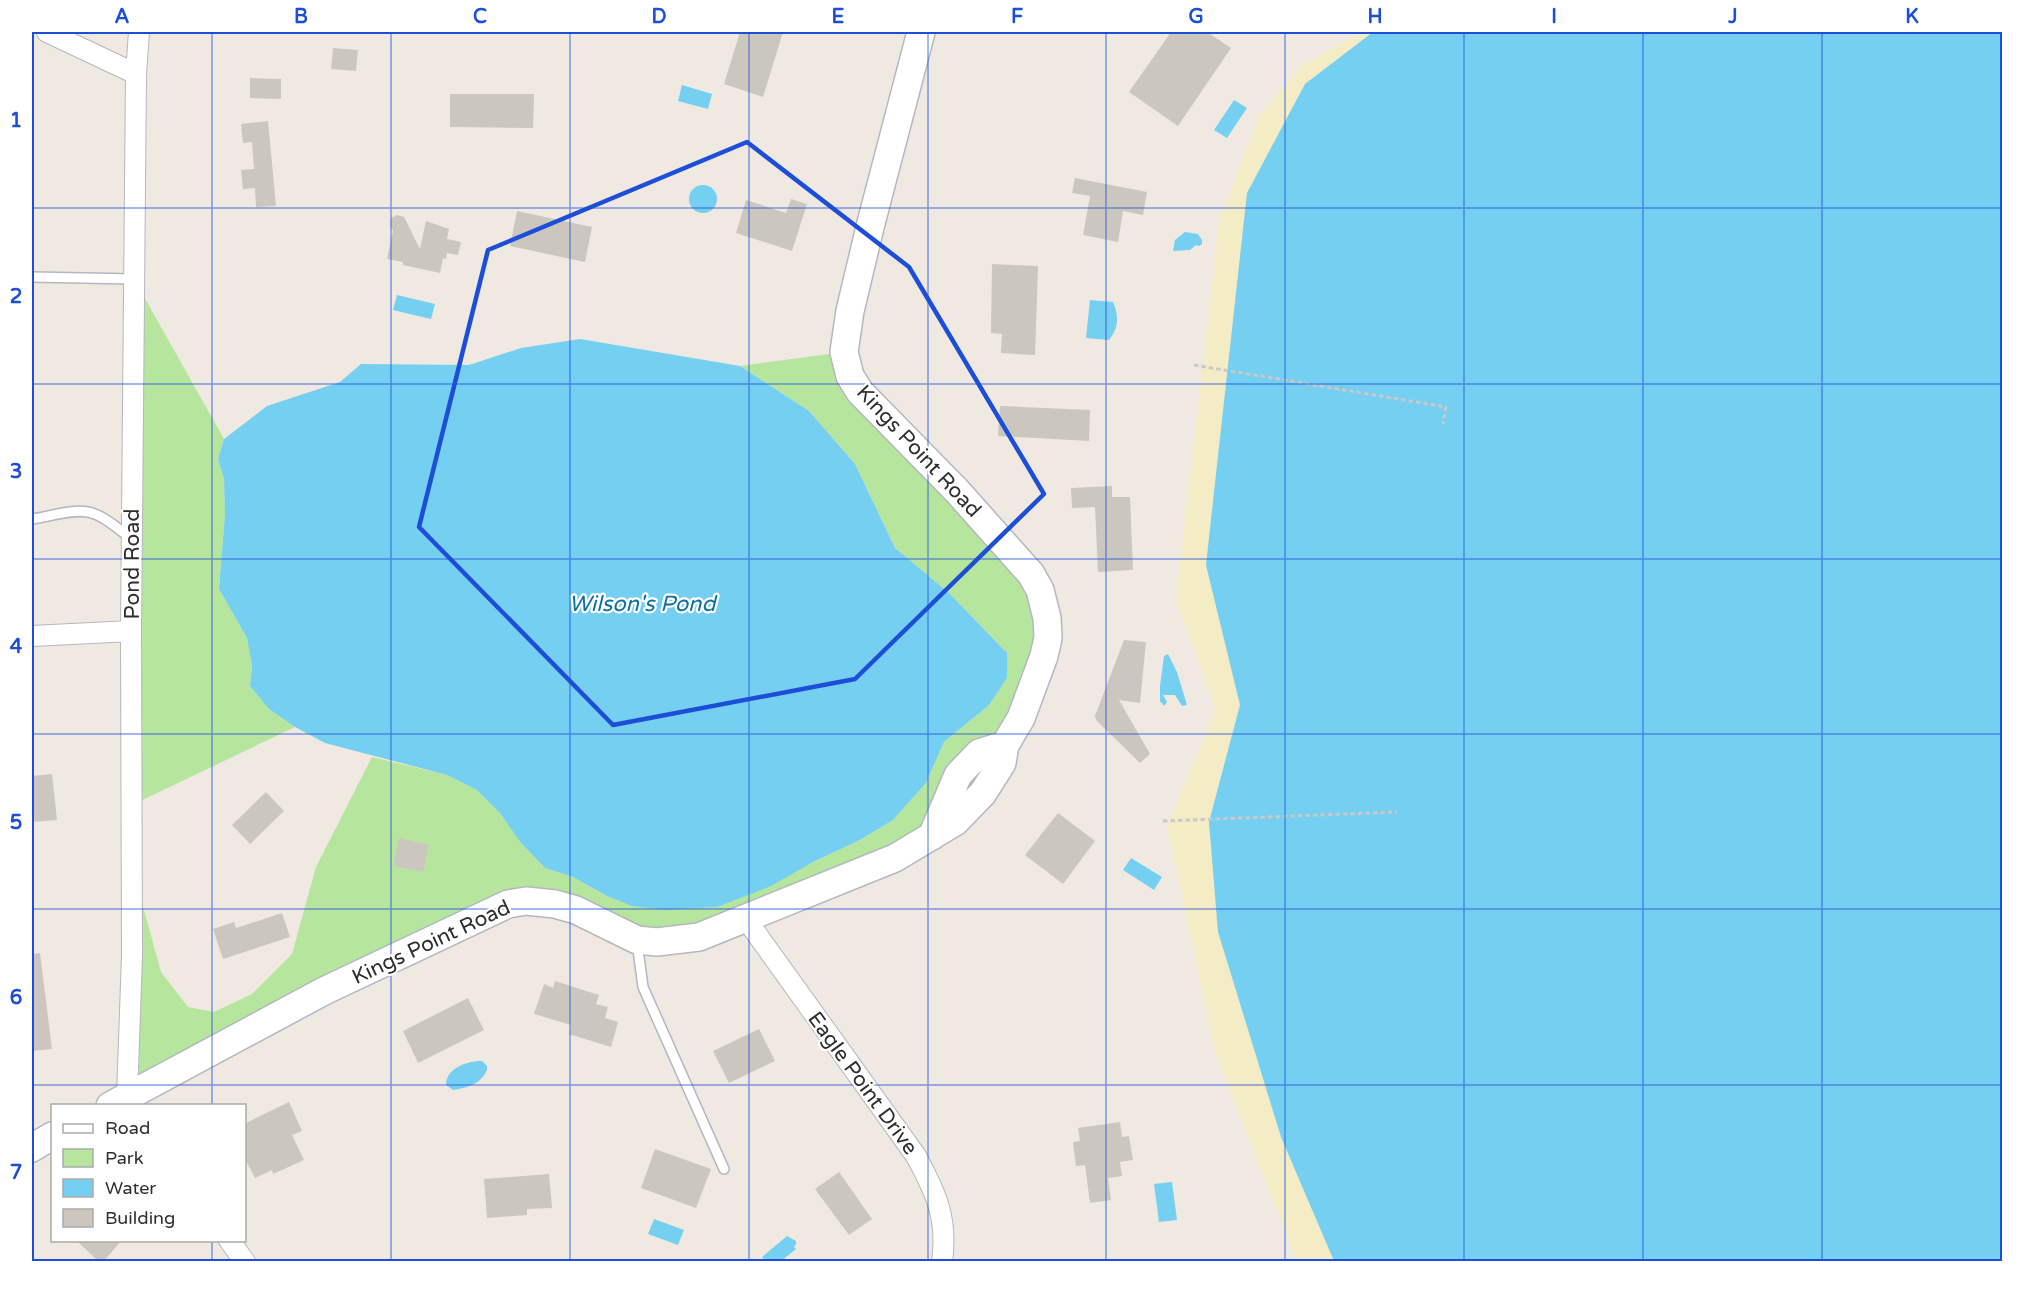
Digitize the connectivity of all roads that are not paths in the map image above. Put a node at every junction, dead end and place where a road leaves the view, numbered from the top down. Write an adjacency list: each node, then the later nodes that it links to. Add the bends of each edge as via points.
1 (47, 32): 4 (street)
2 (139, 32): 4 (street, Pond Road)
3 (921, 32): 11 (main road, Kings Point Road, via 870,227 843,352 860,392 1031,574 1040,590 1048,638 1021,718 1005,745 1002,763 983,793 955,822 895,858)
4 (136, 74): 6 (street, Pond Road)
5 (32, 277): 6 (lane)
6 (134, 279): 8 (street, Pond Road)
7 (32, 519): 8 (lane, via 88,512)
8 (132, 539): 9 (street, Pond Road)
9 (131, 631): 10 (street); 13 (street, Pond Road, via 132,955)
10 (32, 636)
11 (746, 919): 12 (main road, Kings Point Road, via 699,937); 19 (street, Eagle Point Drive, via 916,1156 935,1191 943,1221)
12 (637, 940): 13 (main road, Kings Point Road, via 555,904 508,904 324,991); 16 (lane, via 643,987)
13 (118, 1101)
14 (51, 1137): 15 (main road)
15 (32, 1148)
16 (724, 1169)
17 (231, 1242): 18 (street)
18 (245, 1262)
19 (942, 1262)

